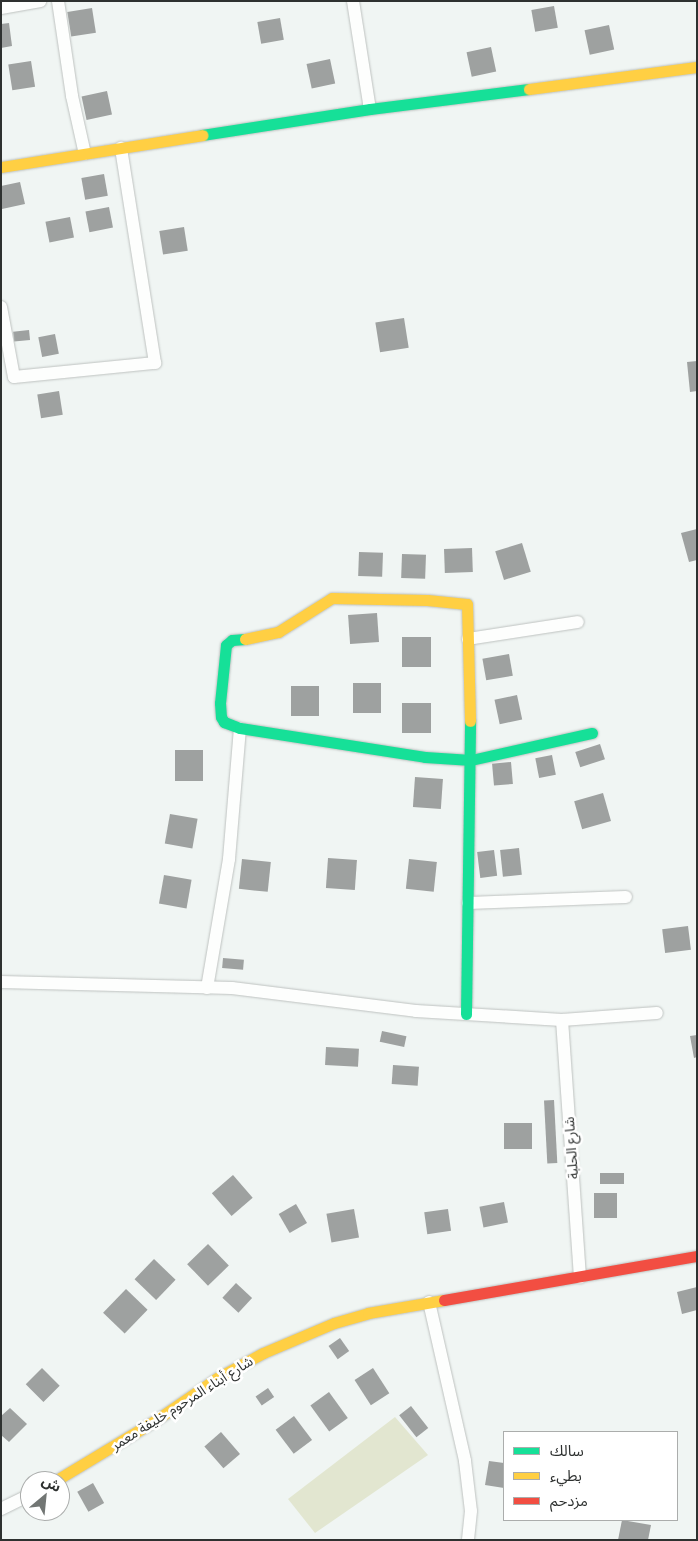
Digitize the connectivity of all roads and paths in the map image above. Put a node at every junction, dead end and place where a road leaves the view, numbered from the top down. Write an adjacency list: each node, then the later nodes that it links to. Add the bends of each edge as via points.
1 (40, 1): 4 (street)
2 (58, 1): 8 (street, via 72,96)
3 (353, 1): 6 (street)
4 (1, 8)
5 (697, 67): 6 (street)
6 (370, 109): 7 (street)
7 (121, 148): 8 (street); 10 (street, via 155,364 14,377)
8 (85, 154): 9 (street)
9 (1, 166)
10 (1, 307)
11 (578, 622): 12 (street)
12 (468, 639): 13 (street, via 469,609 464,603 330,599 278,632 232,640 226,645 221,717 224,722); 15 (street)
13 (240, 728): 15 (street, via 425,757); 19 (street, via 229,859)
14 (592, 733): 15 (street)
15 (471, 760): 17 (street)
16 (626, 897): 17 (street)
17 (468, 903): 21 (street)
18 (1, 982): 19 (street)
19 (207, 988): 21 (street)
20 (657, 1013): 22 (street)
21 (466, 1014): 22 (street)
22 (562, 1020): 24 (street, شارع الحلبة)
23 (697, 1256): 24 (street, شارع أبناء المرحوم خليفة معمر)
24 (580, 1277): 25 (street, شارع أبناء المرحوم خليفة معمر)
25 (429, 1302): 26 (street, شارع أبناء المرحوم خليفة معمر, via 334,1323 263,1354 217,1378 156,1420); 29 (street, via 465,1461 471,1511)
26 (70, 1472)
27 (20, 1500): 28 (street)
28 (1, 1509)
29 (468, 1540)

